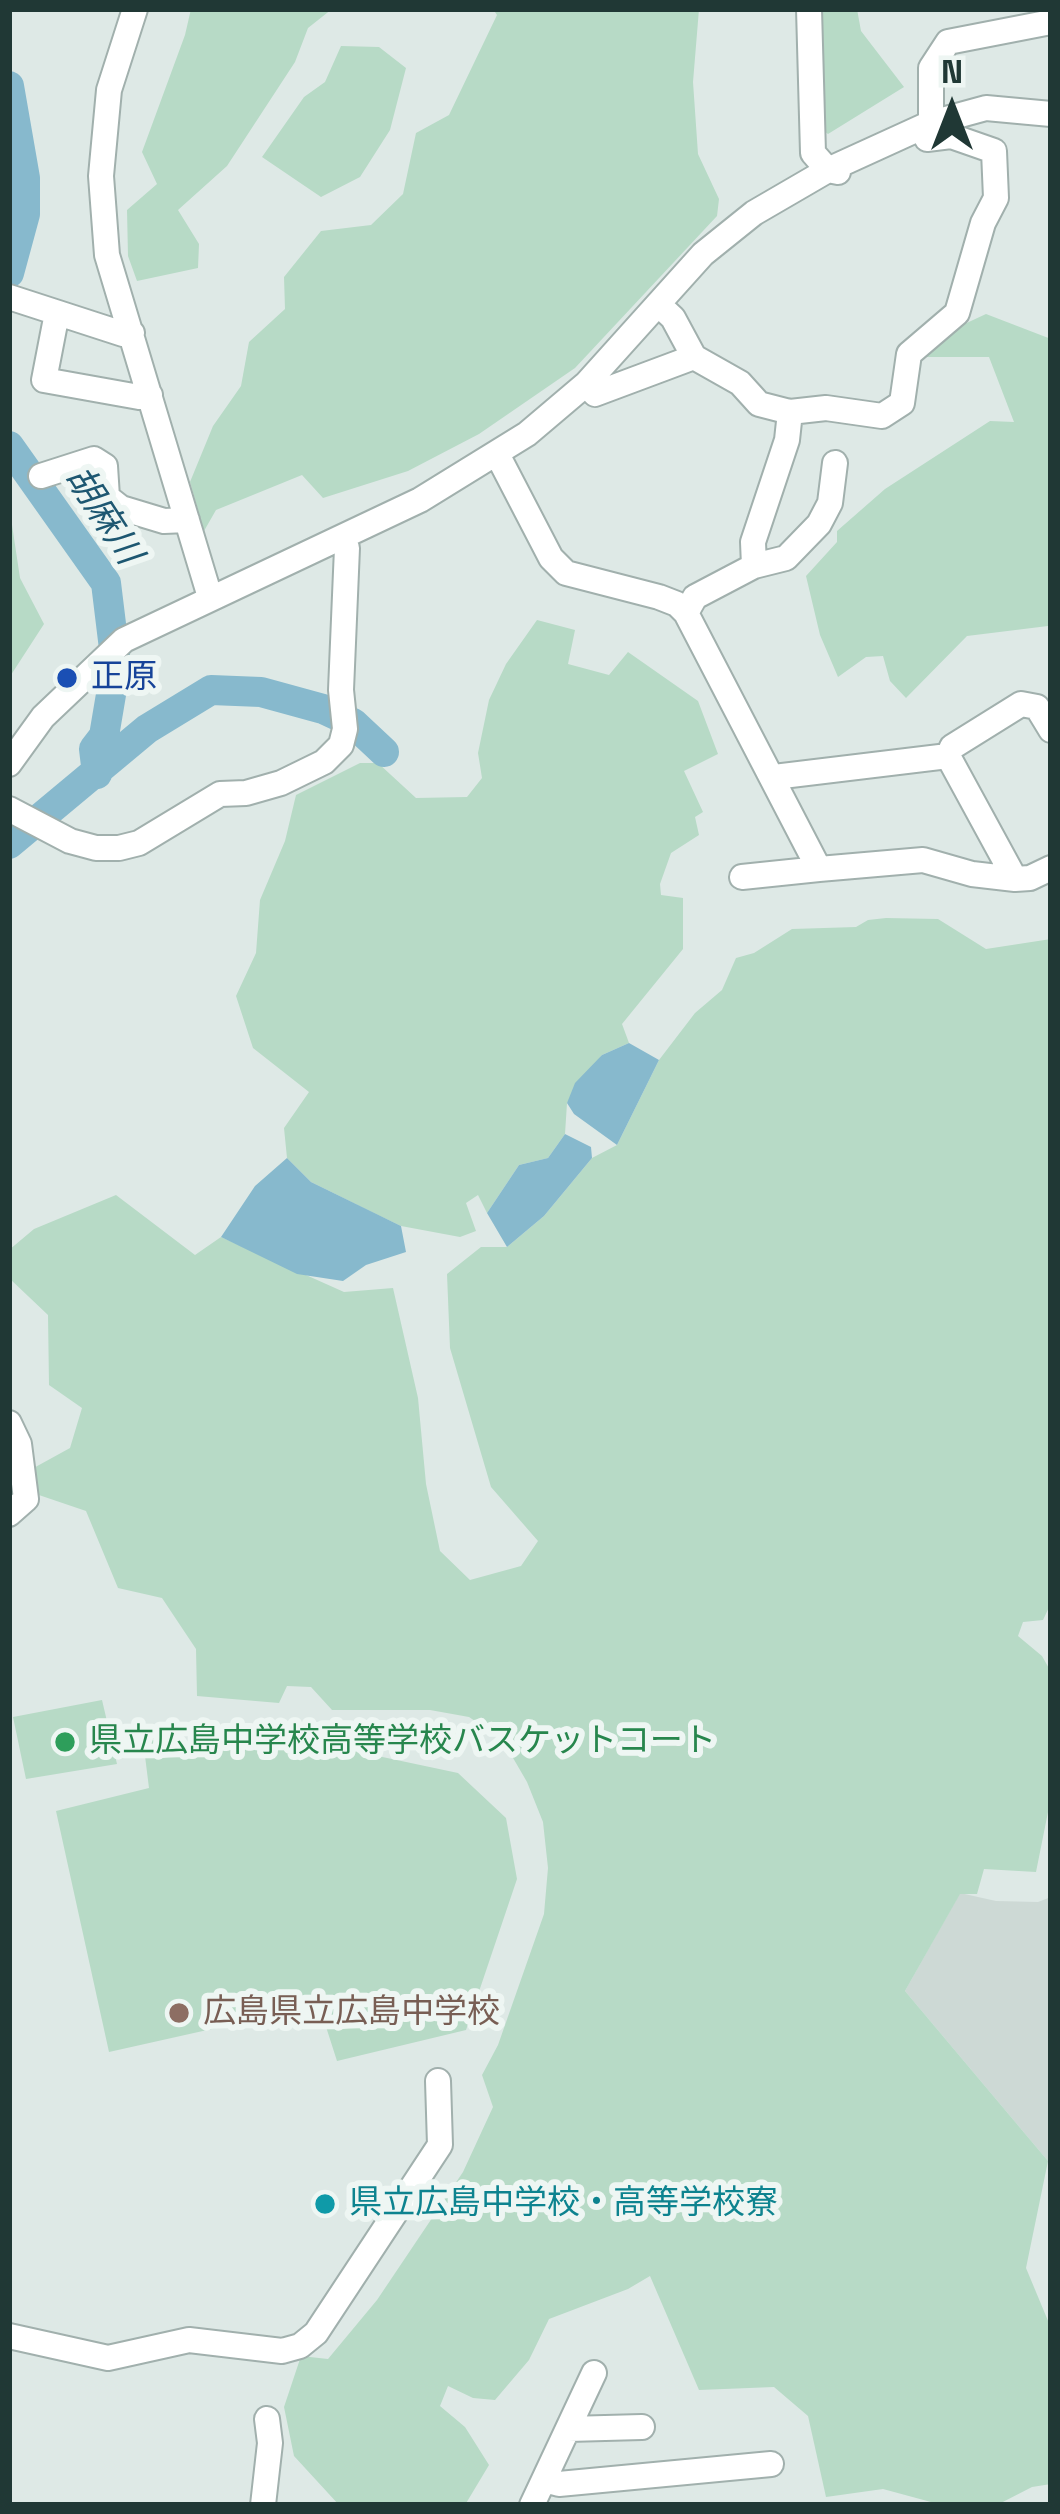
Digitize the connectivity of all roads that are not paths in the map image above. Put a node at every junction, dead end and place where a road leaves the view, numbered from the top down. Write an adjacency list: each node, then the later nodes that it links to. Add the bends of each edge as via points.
1 (134, 9): 10 (street, via 110,90 100,176 107,255)
2 (809, 9): 6 (street, via 810,131 813,153)
3 (1051, 22): 5 (street, via 948,43 931,68)
4 (1051, 114): 5 (street, via 986,108)
5 (929, 131): 6 (street); 14 (street, via 994,151 996,198 956,313 909,354 902,403 882,416)
6 (828, 170): 8 (street, via 754,213)
7 (9, 297): 9 (street)
8 (658, 304): 11 (street); 12 (street)
9 (57, 313): 10 (street); 13 (street, via 44,380)
10 (132, 333): 13 (street)
11 (694, 357): 12 (street, via 595,394); 14 (street, via 740,382 759,404)
12 (586, 384): 15 (street)
13 (150, 395): 18 (street)
14 (790, 412): 20 (street, via 752,542)
15 (497, 454): 19 (street); 22 (street, via 566,573 659,597)
16 (835, 463): 20 (street, via 819,524 786,558)
17 (41, 476): 18 (street, via 94,459 105,466 107,497 122,508)
18 (187, 520): 21 (street)
19 (341, 539): 21 (street); 27 (street, via 345,729 325,762 281,783 220,794 119,848 70,841)
20 (754, 566): 22 (street, via 695,598)
21 (210, 597): 25 (street, via 124,640 44,717)
22 (686, 613): 26 (street)
23 (1051, 730): 24 (street, via 1037,707 1021,704)
24 (948, 756): 26 (street); 31 (street)
25 (9, 764)
26 (774, 777): 29 (street)
27 (9, 808)
28 (1051, 868): 31 (street)
29 (819, 869): 30 (street); 31 (street, via 923,860)
30 (742, 877)
31 (1015, 879)
32 (9, 1423): 33 (street, via 20,1444 26,1499)
33 (9, 1514)
34 (438, 2081): 35 (street, via 440,2145 300,2346 189,2340 108,2358)
35 (9, 2336)
36 (594, 2373): 39 (street)
37 (267, 2420): 42 (street)
38 (642, 2427): 39 (street)
39 (568, 2429): 41 (street)
40 (771, 2464): 41 (street)
41 (544, 2480): 43 (street)
42 (263, 2505)
43 (532, 2505)

